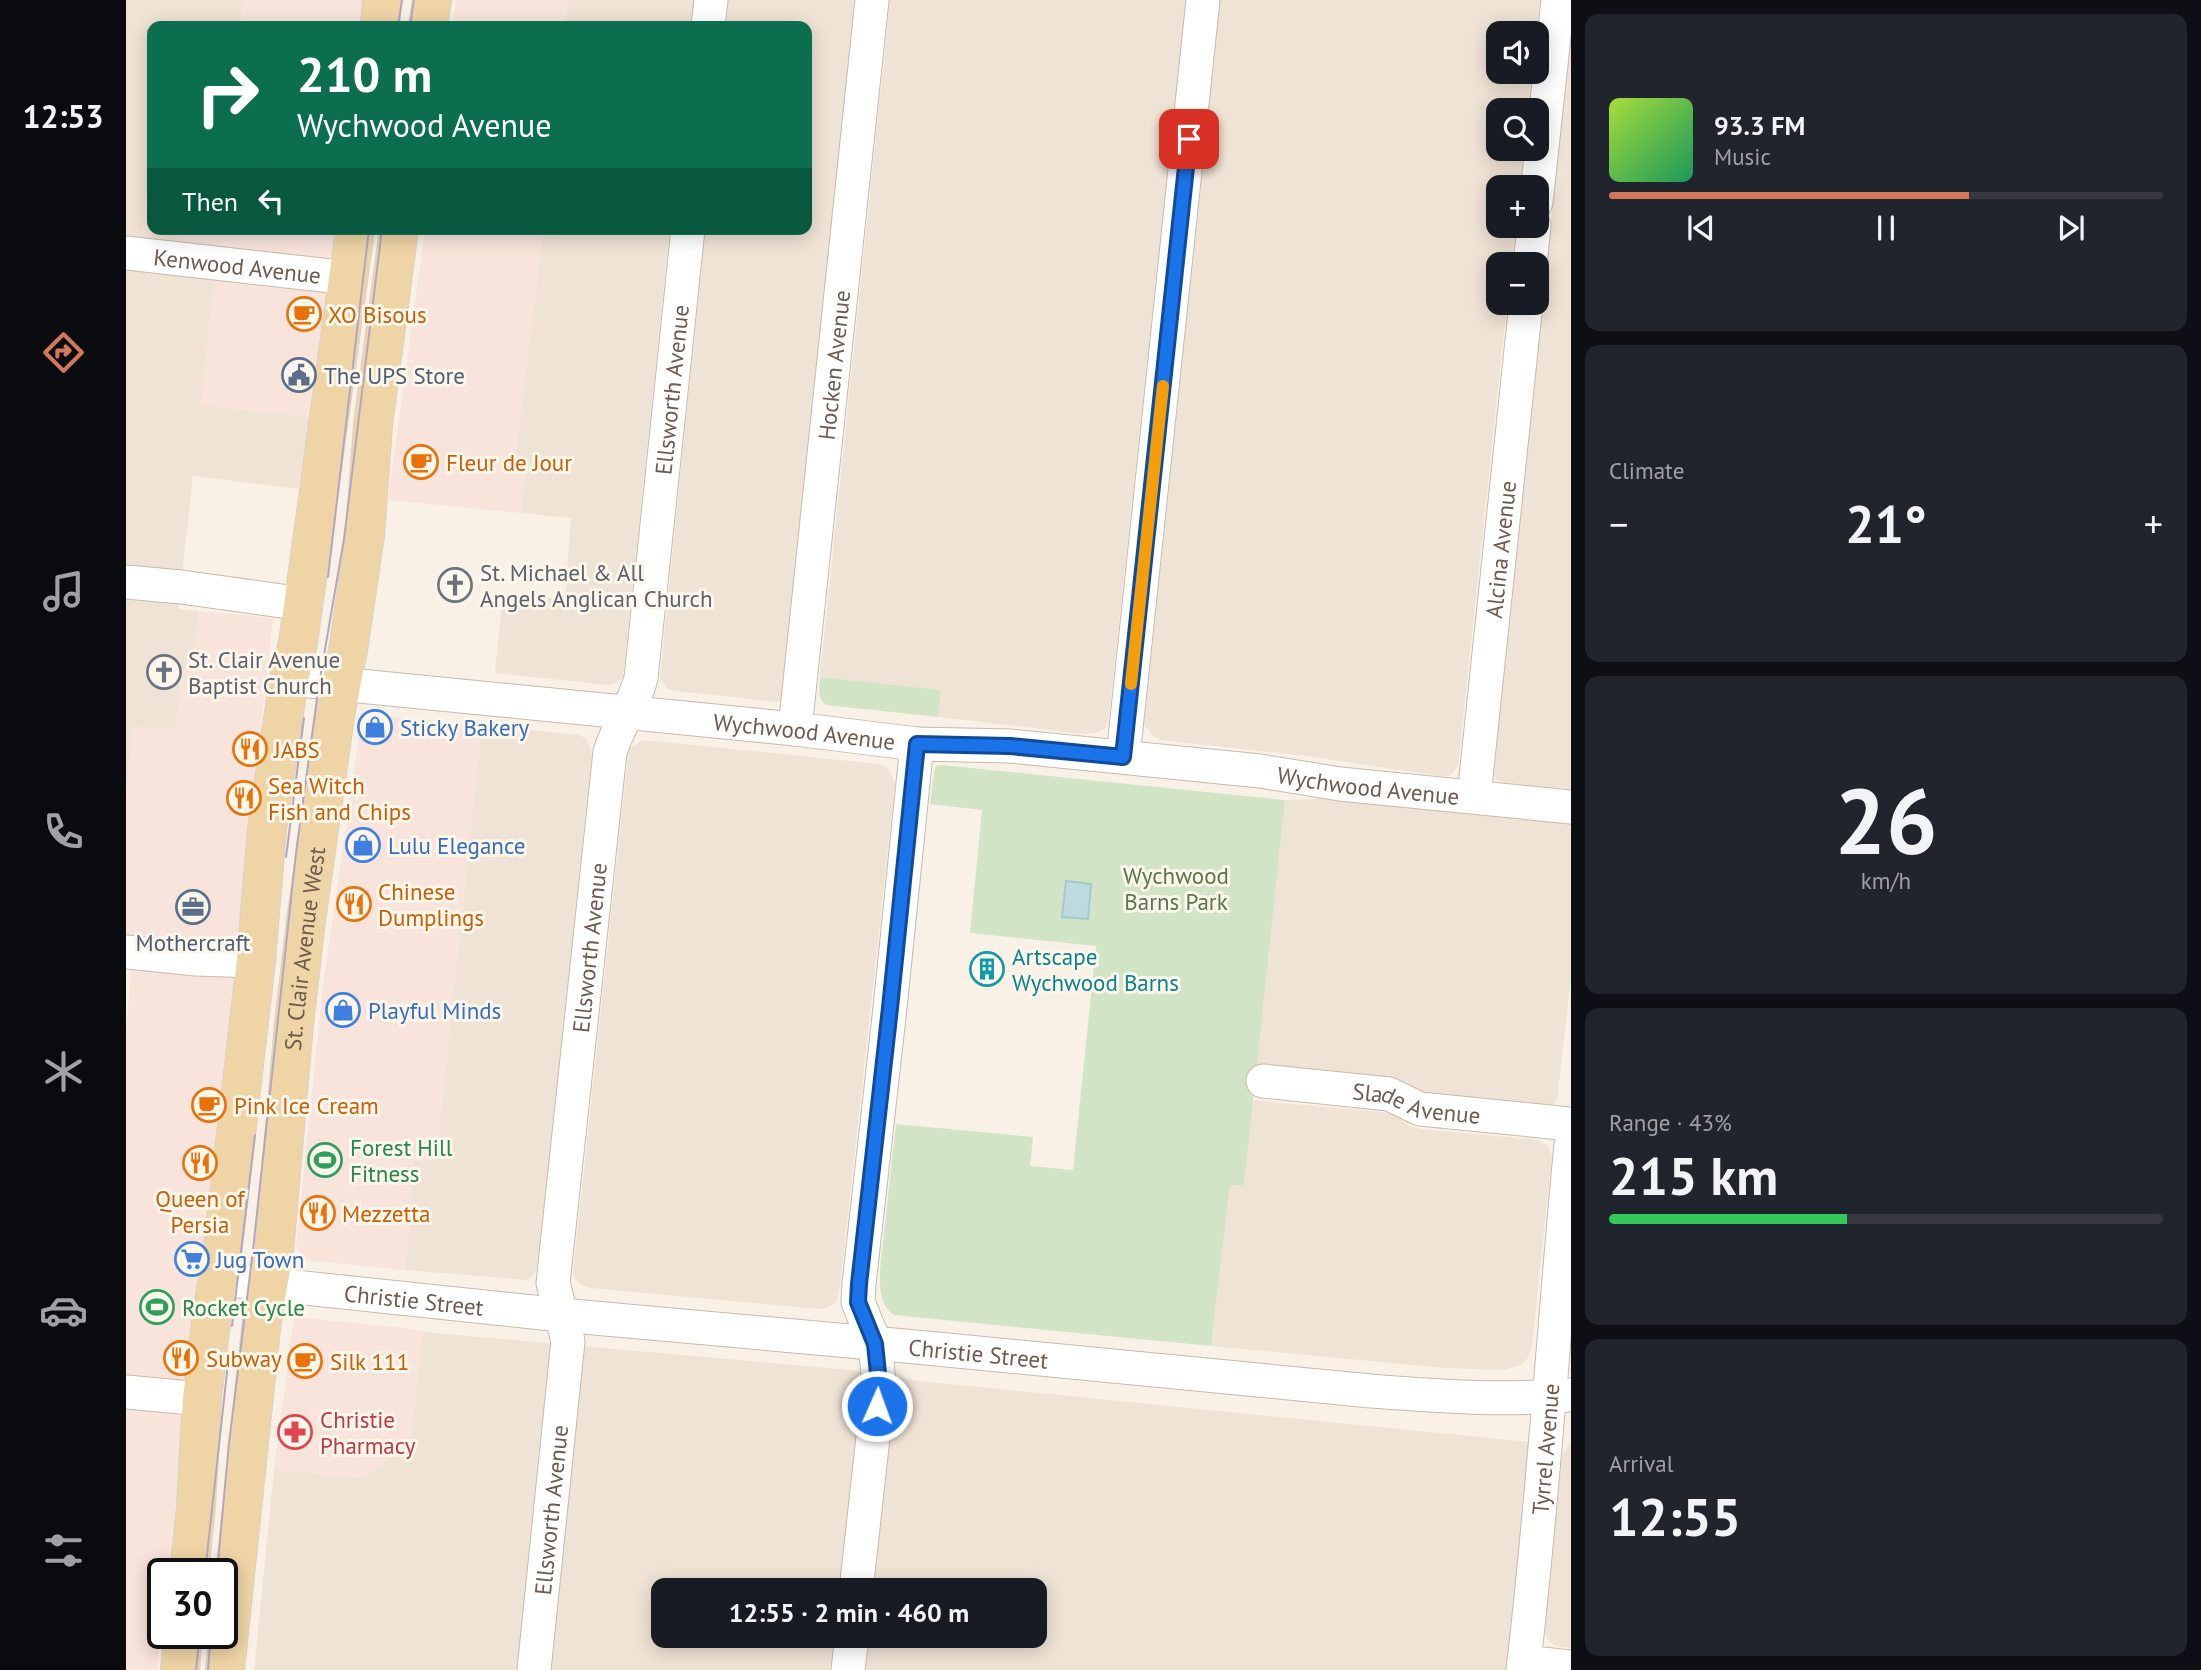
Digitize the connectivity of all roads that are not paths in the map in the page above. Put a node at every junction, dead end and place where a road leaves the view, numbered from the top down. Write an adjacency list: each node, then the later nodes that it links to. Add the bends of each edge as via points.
1 (382, 0): 7 (main road)
2 (432, 0): 8 (main road)
3 (711, 0): 9 (street)
4 (872, 0): 22 (street, Hocken Avenue)
5 (1203, 0): 24 (street)
6 (1558, 0): 10 (street)
7 (380, 21)
8 (429, 21)
9 (709, 21)
10 (1539, 175)
11 (354, 235): 15 (main road, St. Clair Avenue West)
12 (398, 235): 20 (main road, St. Clair Avenue West, via 373,425 365,535)
13 (687, 235): 21 (street, Ellsworth Avenue, via 641,678)
14 (126, 253): 15 (street, Kenwood Avenue)
15 (349, 278): 18 (main road, St. Clair Avenue West)
16 (1525, 315): 25 (street, Alcina Avenue)
17 (126, 582): 18 (street)
18 (303, 604): 19 (main road, St. Clair Avenue West)
19 (289, 679): 20 (street, Wychwood Avenue); 28 (main road, St. Clair Avenue West, via 267,833)
20 (341, 686): 21 (street, Wychwood Avenue); 33 (main road, St. Clair Avenue West, via 304,934)
21 (628, 713): 22 (street, Wychwood Avenue); 34 (street, Ellsworth Avenue, via 614,737 608,765 553,1283)
22 (795, 729): 23 (street, Wychwood Avenue)
23 (917, 744): 24 (street, Wychwood Avenue, via 1010,746); 35 (street, via 859,1284 858,1302)
24 (1123, 757): 25 (street, Wychwood Avenue)
25 (1474, 796): 26 (street, Wychwood Avenue)
26 (1571, 807)
27 (126, 952): 28 (street)
28 (256, 961): 32 (main road, St. Clair Avenue West)
29 (1263, 1081): 30 (street, Slade Avenue, via 1389,1094 1420,1109)
30 (1571, 1124)
31 (1571, 1144): 37 (street, Tyrrel Avenue)
32 (219, 1279): 33 (street, Christie Street); 38 (main road, St. Clair Avenue West)
33 (269, 1285): 34 (street, Christie Street); 46 (main road, St. Clair Avenue West)
34 (561, 1315): 35 (street, Christie Street); 47 (street, Ellsworth Avenue, via 568,1341)
35 (875, 1344): 37 (street, Christie Street, via 1371,1391 1525,1399); 40 (street, via 879,1383)
36 (126, 1392): 38 (street)
37 (1560, 1396): 43 (street, Tyrrel Avenue, via 1548,1437)
38 (202, 1399): 39 (main road, St. Clair Avenue West)
39 (191, 1558)
40 (857, 1578)
41 (851, 1648): 48 (street)
42 (182, 1649): 45 (main road)
43 (1523, 1666): 44 (street)
44 (1571, 1667)
45 (180, 1670)
46 (225, 1670)
47 (534, 1670)
48 (848, 1670)

